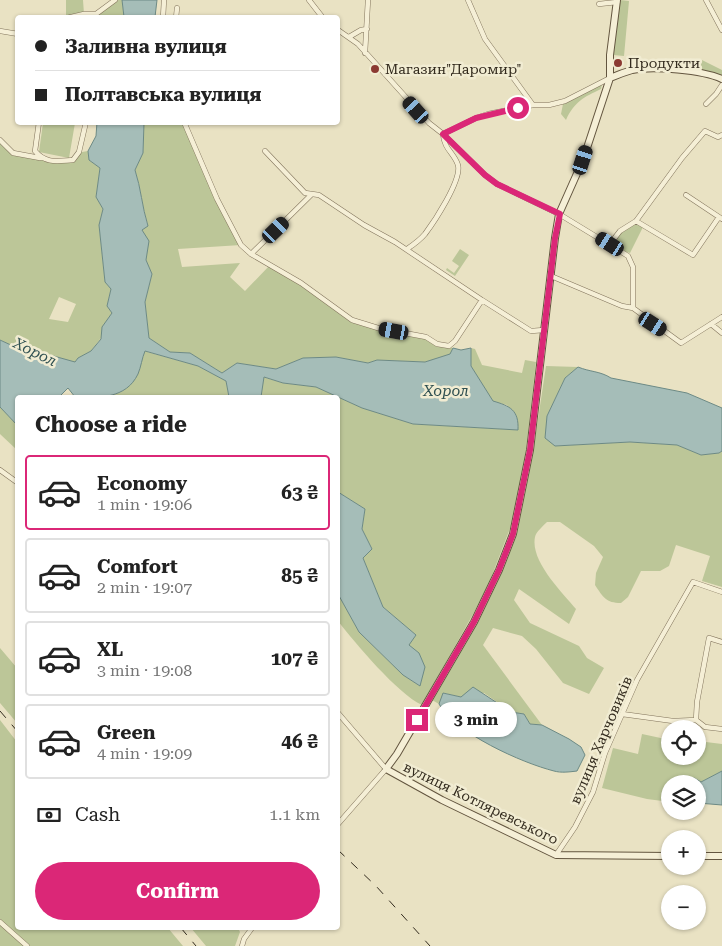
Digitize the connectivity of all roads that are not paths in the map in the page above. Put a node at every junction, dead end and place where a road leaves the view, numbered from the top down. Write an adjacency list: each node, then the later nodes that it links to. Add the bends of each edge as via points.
1 (115, 0): 10 (street)
2 (164, 0): 11 (street)
3 (309, 0): 13 (street)
4 (368, 0): 14 (street)
5 (468, 0): 25 (street, via 485,39)
6 (706, 0): 15 (street)
7 (617, 1): 8 (street); 21 (street)
8 (598, 4)
9 (177, 8): 12 (street)
10 (97, 15)
11 (163, 15)
12 (176, 15)
13 (321, 15)
14 (366, 29): 19 (street); 20 (street)
15 (722, 30)
16 (0, 31): 18 (street)
17 (340, 31): 19 (street)
18 (15, 34)
19 (349, 37): 20 (street)
20 (366, 53): 29 (street, via 428,123)
21 (610, 78): 22 (street, via 632,70 651,68 712,74); 25 (street, via 565,101); 36 (street, via 583,160)
22 (722, 78)
23 (722, 85): 24 (street)
24 (706, 104)
25 (534, 105): 29 (street, via 476,118)
26 (38, 125): 33 (street, via 34,151)
27 (85, 125): 33 (street, via 79,152 73,160)
28 (185, 125): 41 (street, via 221,207 241,245)
29 (443, 134): 36 (street, via 497,184); 40 (street, via 444,143 458,166 458,179 424,235)
30 (722, 135): 38 (street, via 705,131)
31 (0, 140): 33 (street, via 13,152)
32 (265, 151): 34 (street, via 305,192)
33 (41, 158)
34 (312, 194): 40 (street, via 319,195); 41 (street)
35 (686, 195): 37 (street)
36 (560, 214): 39 (street); 42 (street)
37 (721, 218): 38 (street, via 694,255)
38 (636, 220): 39 (street, via 620,231)
39 (610, 244): 44 (street, via 628,256 633,267)
40 (407, 250): 43 (street)
41 (252, 254): 43 (street, via 302,283 352,320 426,337 437,344 449,346 455,341)
42 (551, 276): 44 (street); 47 (street)
43 (482, 300): 47 (street, via 531,330)
44 (633, 308): 46 (street, via 681,343)
45 (722, 317): 46 (street)
46 (711, 324): 48 (street)
47 (544, 330): 59 (street, via 530,450 513,534 474,622)
48 (722, 333)
49 (0, 470): 50 (street)
50 (15, 481)
51 (722, 592): 53 (street, вулиця Харчовиків, via 693,582 645,665)
52 (722, 642): 56 (street, via 710,638)
53 (622, 714): 55 (street); 61 (street, вулиця Харчовиків, via 593,792)
54 (340, 715): 59 (street, вулиця Котляревського)
55 (666, 720)
56 (696, 720)
57 (706, 727): 58 (street)
58 (722, 729)
59 (386, 769): 60 (street); 61 (street, вулиця Котляревського)
60 (340, 822)
61 (556, 855): 62 (street, вулиця Котляревського)
62 (661, 856)
63 (706, 856): 64 (street)
64 (722, 856)
65 (0, 922): 67 (street)
66 (251, 930): 68 (street)
67 (27, 946)
68 (242, 946)

